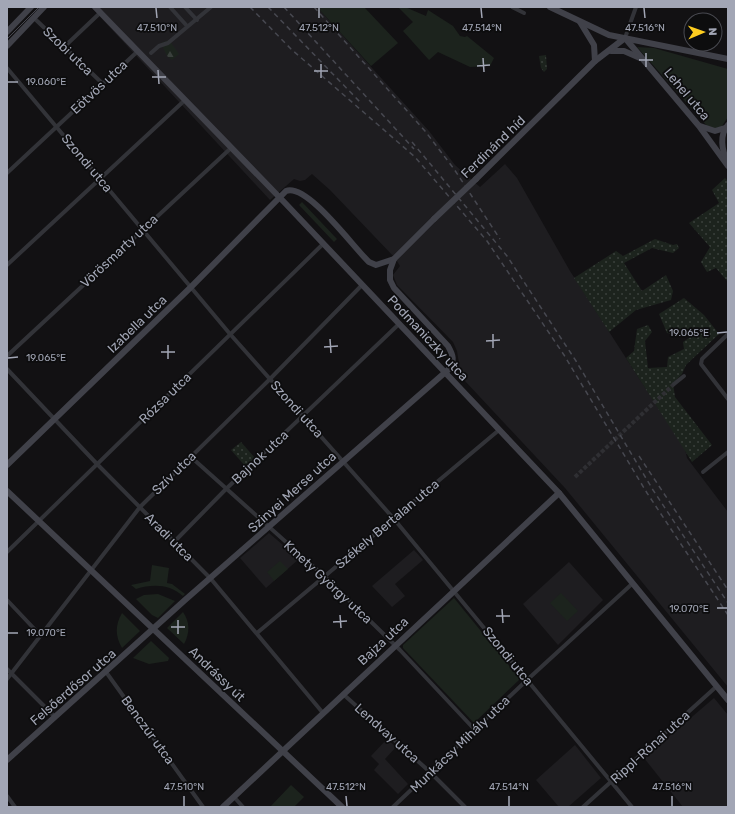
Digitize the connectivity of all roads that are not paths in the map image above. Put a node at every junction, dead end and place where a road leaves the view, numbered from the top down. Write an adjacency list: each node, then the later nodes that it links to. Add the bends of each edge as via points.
1 (31, 7): 16 (street)
2 (44, 7): 12 (street)
3 (95, 7): 10 (street, Podmaniczky utca)
4 (170, 7): 15 (street)
5 (185, 7): 13 (street)
6 (211, 7): 13 (street)
7 (512, 7): 11 (street)
8 (550, 7): 14 (street)
9 (636, 7): 17 (street)
10 (100, 12): 19 (street); 20 (street, Podmaniczky utca)
11 (524, 13)
12 (34, 18): 18 (street); 19 (street, Szobi utca)
13 (197, 20): 15 (street)
14 (580, 22): 17 (street, via 606,34); 25 (street, via 594,45)
15 (187, 26): 22 (street, via 168,43)
16 (7, 32)
17 (625, 38): 21 (street, Ferdinánd híd); 23 (street); 24 (street, Lehel utca)
18 (7, 46)
19 (64, 47): 27 (street, Szobi utca)
20 (138, 51): 27 (street, Eötvös utca); 28 (street, Podmaniczky utca)
21 (608, 52): 24 (street, via 624,51); 25 (street, Ferdinánd híd)
22 (151, 53)
23 (728, 59)
24 (643, 60): 29 (street, Lehel utca)
25 (594, 61): 40 (street, Ferdinánd híd, bridge)
26 (7, 68): 31 (street, Szondi utca)
27 (102, 83): 31 (street, Eötvös utca)
28 (185, 100): 32 (street, Podmaniczky utca); 36 (street)
29 (699, 126): 30 (street, via 715,131); 34 (street, Lehel utca)
30 (727, 127): 33 (street, via 722,143)
31 (57, 128): 35 (street, Eötvös utca); 36 (street, Szondi utca)
32 (231, 148): 37 (street, Podmaniczky utca); 38 (street, Vörösmarty utca)
33 (728, 162)
34 (728, 166)
35 (7, 173)
36 (100, 180): 38 (street, Szondi utca); 41 (street)
37 (278, 197): 39 (street, Podmaniczky utca); 40 (street, via 289,190 304,194 369,262 376,264); 43 (street, Izabella utca)
38 (142, 229): 43 (street, Szondi utca); 47 (street, Vörösmarty utca)
39 (323, 244): 42 (street, Podmaniczky utca); 45 (street, Rózsa utca)
40 (394, 259): 49 (street, via 390,275 394,288 448,346 452,354 452,363)
41 (7, 265)
42 (362, 285): 44 (street, Podmaniczky utca); 51 (street, Szív utca)
43 (191, 287): 45 (street, Szondi utca); 55 (street, Izabella utca)
44 (399, 324): 49 (street, Podmaniczky utca); 54 (street, Bajnok utca)
45 (230, 334): 51 (street, Szondi utca); 60 (street, Rózsa utca)
46 (728, 334): 53 (street, via 701,362 702,368)
47 (7, 356)
48 (7, 369): 55 (street, Aradi utca)
49 (445, 372): 56 (street, Podmaniczky utca); 59 (street, Szinyei Merse utca)
50 (684, 376): 52 (street)
51 (270, 379): 54 (street, Szondi utca); 58 (street, Szív utca)
52 (674, 384)
53 (728, 399)
54 (305, 416): 59 (street, Szondi utca); 63 (street, Bajnok utca)
55 (54, 418): 60 (street, Aradi utca); 61 (street, Izabella utca)
56 (500, 430): 65 (street, Podmaniczky utca); 67 (street, Székely Bertalan utca)
57 (728, 452): 62 (street)
58 (191, 457): 63 (street, Kmety György utca); 66 (street, Szív utca)
59 (343, 461): 67 (street, Szondi utca); 69 (street, Szinyei Merse utca)
60 (97, 464): 66 (street, Aradi utca); 68 (street, Rózsa utca)
61 (7, 465)
62 (703, 472)
63 (226, 489): 69 (street, Kmety György utca); 70 (street, Bajnok utca)
64 (7, 491): 68 (street, Andrássy út)
65 (558, 493): 75 (street, Podmaniczky utca); 76 (street, Bajza utca)
66 (140, 506): 70 (street, Aradi utca); 72 (street, Szív utca)
67 (394, 519): 73 (street, Székely Bertalan utca); 76 (street, Szondi utca)
68 (40, 521): 71 (street, Rózsa utca); 72 (street, Andrássy út)
69 (268, 528): 73 (street, Kmety György utca); 74 (street, Szinyei Merse utca)
70 (174, 542): 74 (street, Aradi utca)
71 (7, 552)
72 (91, 570): 78 (street, Andrássy út); 80 (street, Szív utca)
73 (324, 576): 79 (street, Székely Bertalan utca); 81 (street, Kmety György utca)
74 (211, 579): 78 (street, Szinyei Merse utca); 79 (street, Aradi utca)
75 (633, 583): 86 (street, Munkácsy Mihály utca); 87 (street, Podmaniczky utca)
76 (454, 590): 81 (street, Bajza utca); 86 (street, Szondi utca)
77 (7, 600): 80 (street)
78 (154, 629): 83 (street, Felsőerdősor utca); 93 (street, Andrássy út)
79 (257, 633): 90 (street, Aradi utca)
80 (41, 636): 84 (street, Szív utca)
81 (394, 645): 88 (street, Bajza utca); 92 (street, Kmety György utca)
82 (7, 669): 84 (street)
83 (106, 672): 91 (street, Felsőerdősor utca); 102 (street, Benczúr utca)
84 (12, 674): 85 (street, Szív utca); 91 (street)
85 (7, 679)
86 (528, 680): 92 (street, Munkácsy Mihály utca); 96 (street, Szondi utca)
87 (717, 686): 89 (street, Podmaniczky utca); 96 (street, Rippl-Rónai utca)
88 (343, 694): 90 (street, Bajza utca); 95 (street, Lendvay utca)
89 (728, 700)
90 (323, 713): 93 (street, Bajza utca)
91 (55, 717): 94 (street, Felsőerdősor utca)
92 (474, 730): 95 (street, Munkácsy Mihály utca)
93 (282, 751): 98 (street, Bajza utca); 105 (street, Andrássy út)
94 (7, 760)
95 (430, 772): 106 (street, Munkácsy Mihály utca); 107 (street, Lendvay utca)
96 (611, 782): 108 (street, Rippl-Rónai utca); 109 (street, Szondi utca)
97 (7, 796): 99 (street)
98 (234, 797): 103 (street, Bajza utca); 104 (street)
99 (11, 802): 100 (street); 101 (street)
100 (7, 806)
101 (15, 807)
102 (203, 807)
103 (223, 807)
104 (243, 807)
105 (342, 807)
106 (393, 807)
107 (465, 807)
108 (583, 807)
109 (632, 807)

